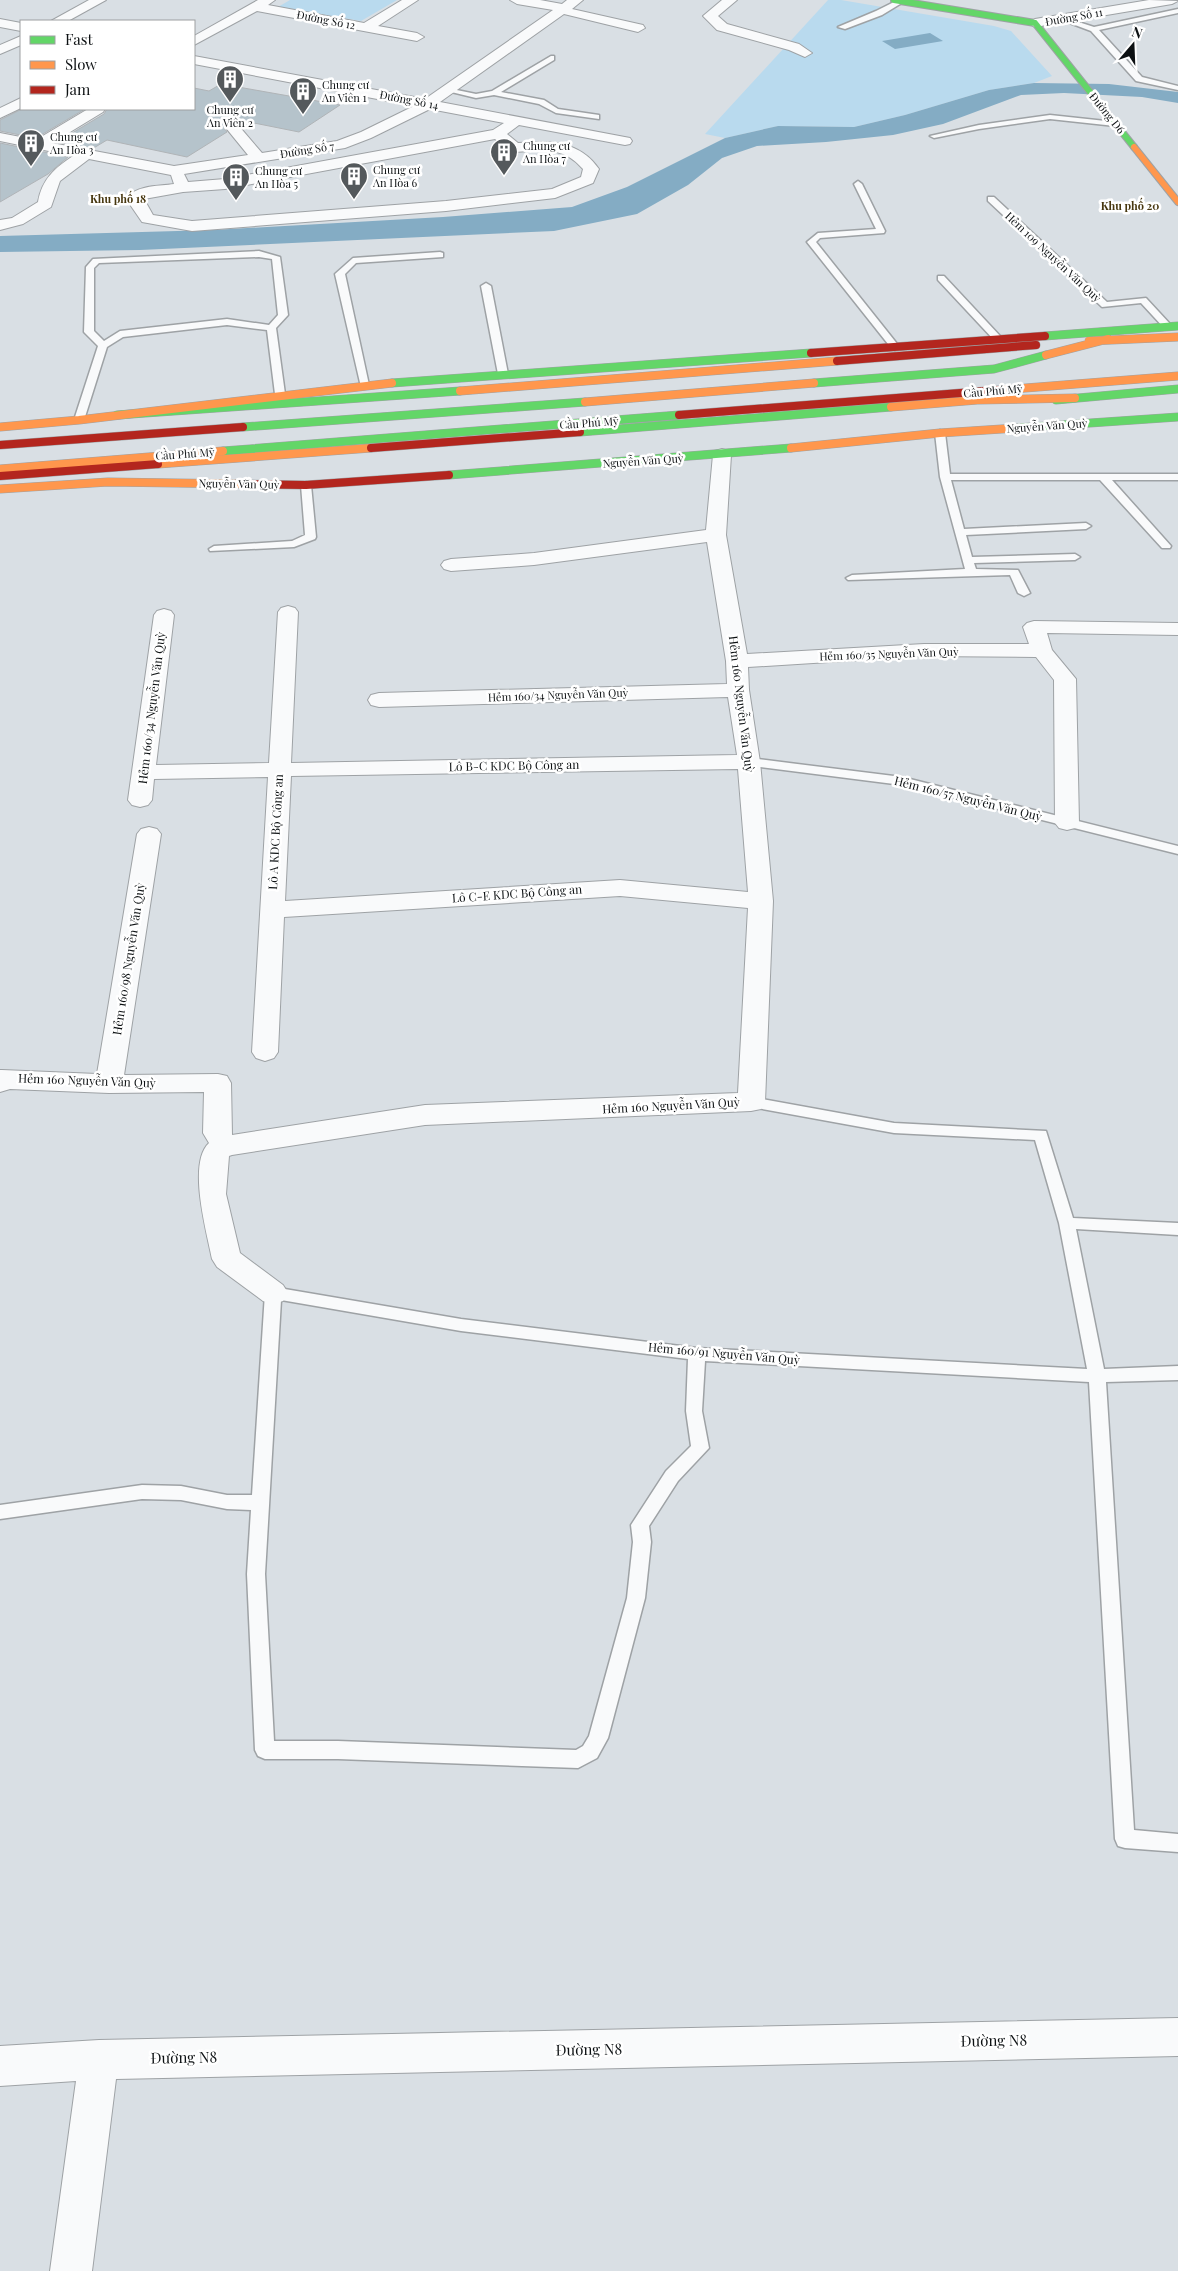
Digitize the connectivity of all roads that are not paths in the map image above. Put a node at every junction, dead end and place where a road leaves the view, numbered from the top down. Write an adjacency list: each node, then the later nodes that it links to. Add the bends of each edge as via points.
1 (99, 0): 13 (street)
2 (411, 0): 17 (street)
3 (517, 0): 10 (street)
4 (730, 0): 25 (street, via 710,16 722,27)
5 (1141, 0): 8 (street)
6 (1172, 0): 8 (street, Đường Số 11)
7 (898, 1): 15 (main road); 18 (lane, via 879,13)
8 (1158, 2): 12 (street, Đường Số 11)
9 (262, 3): 17 (street, Đường Số 12); 23 (street)
10 (567, 6): 19 (street); 29 (street, Đường Số 7)
11 (1178, 11): 20 (lane)
12 (1063, 19): 15 (street, Đường Số 11); 20 (lane)
13 (60, 20)
14 (0, 23): 16 (street)
15 (1035, 23): 37 (main road, Đường D6)
16 (20, 27)
17 (367, 27): 21 (street, Đường Số 12)
18 (842, 27)
19 (638, 28)
20 (1094, 29): 28 (lane, via 1139,79)
21 (417, 37)
22 (20, 40): 24 (street)
23 (195, 40)
24 (0, 50)
25 (805, 53)
26 (551, 58): 30 (lane)
27 (195, 60): 32 (street, Đường Số 14)
28 (1178, 88)
29 (447, 90): 30 (lane, via 476,96); 32 (street, Đường Số 7)
30 (494, 93): 35 (lane, via 540,102 556,111)
31 (20, 103): 34 (street)
32 (428, 104): 36 (street, Đường Số 14); 44 (street, Đường Số 7)
33 (96, 110): 43 (street)
34 (0, 114)
35 (596, 117)
36 (516, 120): 39 (street); 42 (street, Đường Số 14)
37 (1115, 124): 40 (lane, via 1050,117); 56 (main road, Đường D6)
38 (233, 128): 49 (street)
39 (498, 134): 45 (street); 48 (street)
40 (934, 136)
41 (0, 137): 43 (street, Đường Số 7)
42 (625, 141)
43 (39, 144): 47 (street, Đường Số 7)
44 (340, 145): 48 (street); 49 (street, Đường Số 7); 51 (street)
45 (515, 148): 46 (street); 54 (street, via 555,146 570,149 591,169 588,180 555,192 446,206 192,226 148,219 136,197)
46 (496, 151)
47 (86, 154): 52 (street, Đường Số 7); 57 (street, via 56,176 48,186 45,204 18,221)
48 (381, 156): 50 (street); 51 (street)
49 (258, 158): 52 (street, Đường Số 7)
50 (423, 162)
51 (323, 167): 54 (street, via 225,184)
52 (174, 171): 54 (street)
53 (858, 184): 67 (lane, via 882,232 818,236 811,242)
54 (183, 187)
55 (991, 199): 61 (lane, Hẻm 109 Nguyễn Văn Quỳ, via 1105,304 1143,300)
56 (1178, 202)
57 (0, 225)
58 (440, 255): 71 (lane, via 353,261 340,274)
59 (941, 278): 64 (lane)
60 (486, 286): 69 (lane)
61 (1173, 326): 64 (main road)
62 (271, 328): 66 (lane, via 227,322 120,334); 66 (lane, via 283,315 276,257 259,254 96,261 90,266 89,332); 73 (lane)
63 (1178, 337): 65 (main road, Cầu Phú Mỹ)
64 (998, 339): 67 (main road)
65 (1108, 339): 75 (main road, Cầu Phú Mỹ, via 268,406); 80 (main road, Cầu Phú Mỹ, via 994,369)
66 (103, 346): 77 (lane)
67 (895, 347): 69 (main road)
68 (1035, 371): 81 (main road, Cầu Phú Mỹ)
69 (503, 374): 71 (main road)
70 (1178, 376): 84 (main road, Cầu Phú Mỹ)
71 (364, 386): 73 (main road)
72 (1178, 389): 74 (main road, Cầu Phú Mỹ)
73 (280, 394): 75 (main road)
74 (1075, 398): 83 (main road, Cầu Phú Mỹ); 85 (main road, Cầu Phú Mỹ, via 958,401)
75 (117, 415): 77 (main road)
76 (1178, 417): 79 (main road, Nguyễn Văn Quỳ)
77 (79, 420): 78 (main road)
78 (0, 426)
79 (940, 433): 82 (main road, Nguyễn Văn Quỳ); 86 (lane)
80 (0, 445)
81 (0, 450)
82 (722, 455): 90 (main road, Nguyễn Văn Quỳ); 94 (street, Hẻm 160 Nguyễn Văn Quỳ)
83 (270, 466): 89 (main road, Nguyễn Văn Quỳ)
84 (0, 469)
85 (0, 476)
86 (945, 477): 87 (lane); 93 (lane)
87 (1103, 477): 88 (lane); 95 (lane)
88 (1178, 477)
89 (108, 482): 90 (main road, Nguyễn Văn Quỳ); 91 (main road, Nguyễn Văn Quỳ)
90 (306, 485): 96 (lane, via 311,537 294,544)
91 (0, 488)
92 (1086, 526): 93 (lane)
93 (960, 532): 98 (lane)
94 (716, 535): 99 (street, via 534,559); 107 (street, Hẻm 160 Nguyễn Văn Quỳ)
95 (1166, 546)
96 (214, 549)
97 (1075, 557): 98 (lane)
98 (968, 560): 100 (lane)
99 (451, 565)
100 (971, 572): 101 (lane); 102 (lane, via 1014,572)
101 (852, 578)
102 (1024, 594)
103 (288, 612): 111 (street, Lô A KDC Bộ Công an)
104 (164, 615): 112 (street, Hẻm 160/34 Nguyễn Văn Quỳ)
105 (1178, 629): 106 (street, via 1034,627)
106 (1042, 651): 107 (street, Hẻm 160/35 Nguyễn Văn Quỳ, via 915,651); 114 (street, via 1065,679)
107 (737, 661): 108 (street, Hẻm 160 Nguyễn Văn Quỳ)
108 (738, 690): 109 (street, Hẻm 160/34 Nguyễn Văn Quỳ); 110 (street, Hẻm 160 Nguyễn Văn Quỳ)
109 (379, 700)
110 (749, 762): 111 (street, Lô B-C KDC Bộ Công an); 114 (lane, Hẻm 160/57 Nguyễn Văn Quỳ, via 902,781); 117 (street, Hẻm 160 Nguyễn Văn Quỳ)
111 (280, 770): 112 (street, Lô B-C KDC Bộ Công an); 118 (street, Lô A KDC Bộ Công an)
112 (144, 772): 113 (street, Hẻm 160/34 Nguyễn Văn Quỳ)
113 (140, 800)
114 (1067, 823): 116 (lane, Hẻm 160/57 Nguyễn Văn Quỳ)
115 (149, 834): 121 (street, Hẻm 160/98 Nguyễn Văn Quỳ)
116 (1178, 850)
117 (761, 901): 118 (street, Lô C-E KDC Bộ Công an, via 620,888); 122 (street, Hẻm 160 Nguyễn Văn Quỳ)
118 (272, 910): 119 (street, Lô A KDC Bộ Công an)
119 (265, 1052)
120 (1, 1080): 121 (street, Hẻm 160 Nguyễn Văn Quỳ)
121 (109, 1084): 123 (street, Hẻm 160 Nguyễn Văn Quỳ, via 218,1082 217,1134)
122 (751, 1102): 123 (street, Hẻm 160 Nguyễn Văn Quỳ, via 426,1116); 124 (lane, via 894,1128 1041,1135)
123 (224, 1146): 126 (street, via 216,1152 212,1194 227,1259)
124 (1066, 1224): 125 (lane); 129 (lane)
125 (1178, 1229)
126 (273, 1293): 127 (lane, Hẻm 160/91 Nguyễn Văn Quỳ, via 461,1325); 130 (lane)
127 (697, 1354): 129 (lane, Hẻm 160/91 Nguyễn Văn Quỳ); 130 (lane, via 694,1411 700,1448 672,1476 640,1525 642,1542 636,1598 624,1646 598,1738 590,1752 578,1759 265,1750 256,1574)
128 (1178, 1373): 129 (lane, Hẻm 160/91 Nguyễn Văn Quỳ)
129 (1097, 1376): 132 (lane, via 1125,1839)
130 (260, 1503): 131 (lane, via 227,1502 181,1493 142,1492)
131 (0, 1512)
132 (1178, 1842)
133 (1178, 2037): 134 (street, Đường N8)
134 (99, 2060): 135 (street, Đường N8); 136 (street)
135 (0, 2066)
136 (71, 2271)

